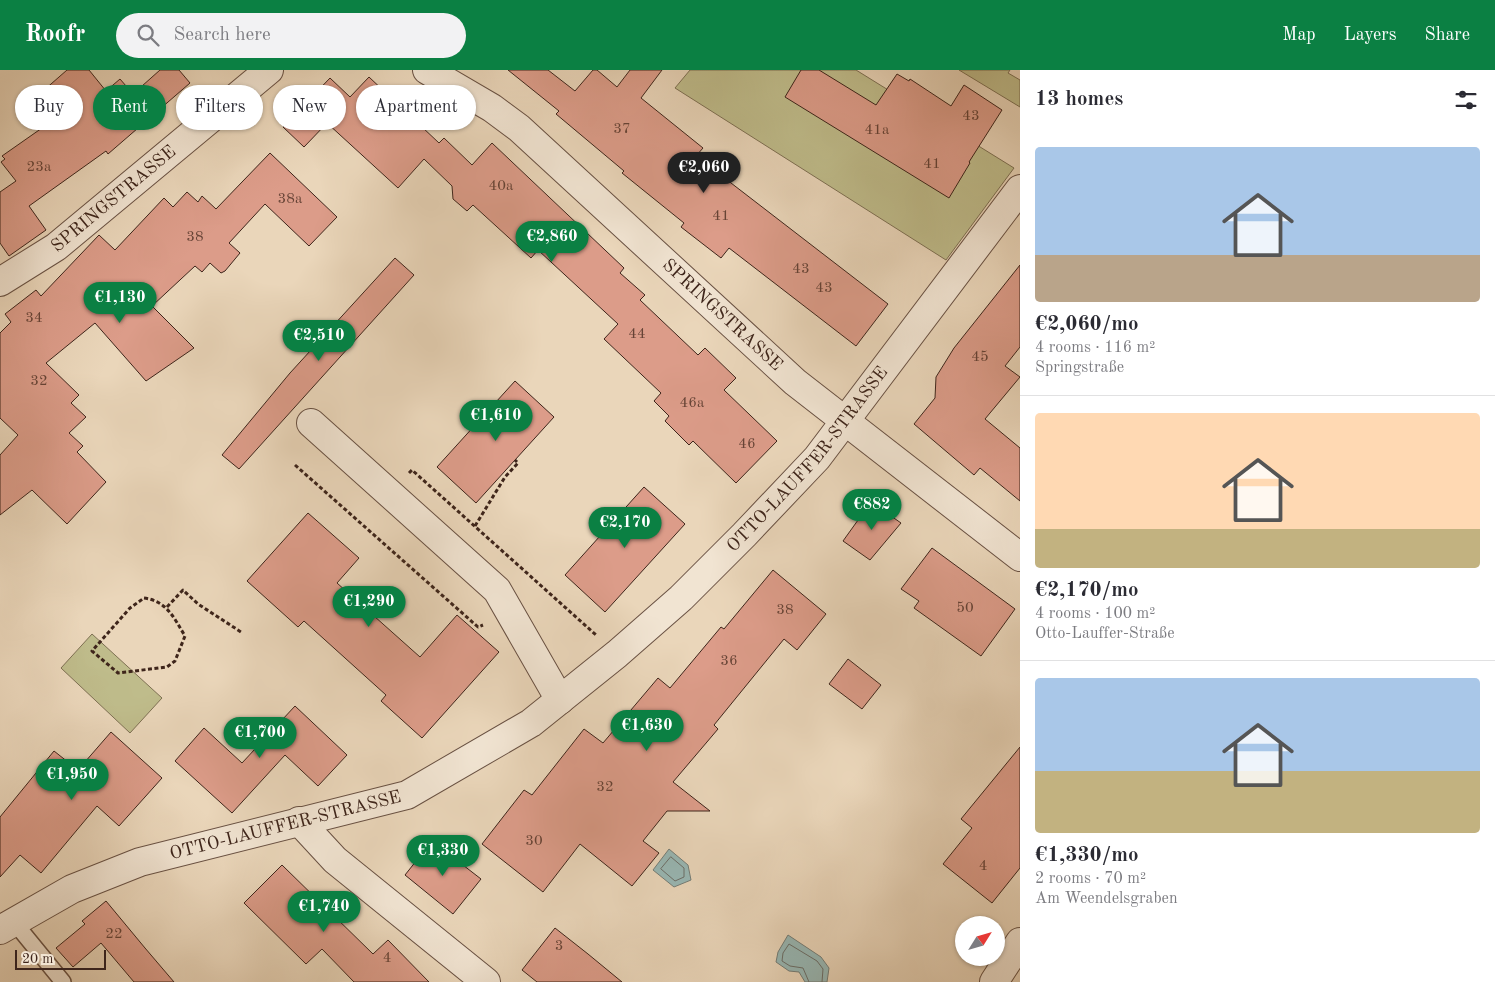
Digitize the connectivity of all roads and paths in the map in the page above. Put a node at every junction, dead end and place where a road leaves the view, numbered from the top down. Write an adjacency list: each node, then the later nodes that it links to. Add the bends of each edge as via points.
1 (269, 70): 4 (street, SPRINGSTRASSE, via 56,247)
2 (428, 70): 5 (street, SPRINGSTRASSE, via 519,128 795,382)
3 (1020, 189): 5 (street, OTTO-LAUFFER-STRASSE)
4 (0, 282)
5 (844, 420): 10 (street, SPRINGSTRASSE); 16 (street, OTTO-LAUFFER-STRASSE, via 816,458 730,549 674,604)
6 (311, 423): 9 (street)
7 (515, 460): 9 (path, via 518,462 505,477)
8 (295, 465): 12 (path, via 478,627)
9 (458, 555): 12 (street, via 497,590)
10 (1020, 557)
11 (167, 608): 11 (path, via 152,599 144,598 137,602 92,651 118,673 167,667 175,661 185,636); 14 (path, via 183,590)
12 (513, 615): 16 (street)
13 (579, 620): 15 (path)
14 (240, 632)
15 (600, 638)
16 (560, 700): 17 (street, OTTO-LAUFFER-STRASSE, via 531,723 407,795)
17 (300, 822): 18 (street, OTTO-LAUFFER-STRASSE, via 140,862 72,889); 21 (street, via 335,860)
18 (7, 926): 20 (lane)
19 (1020, 942): 22 (street)
20 (64, 982)
21 (486, 982)
22 (994, 982)

